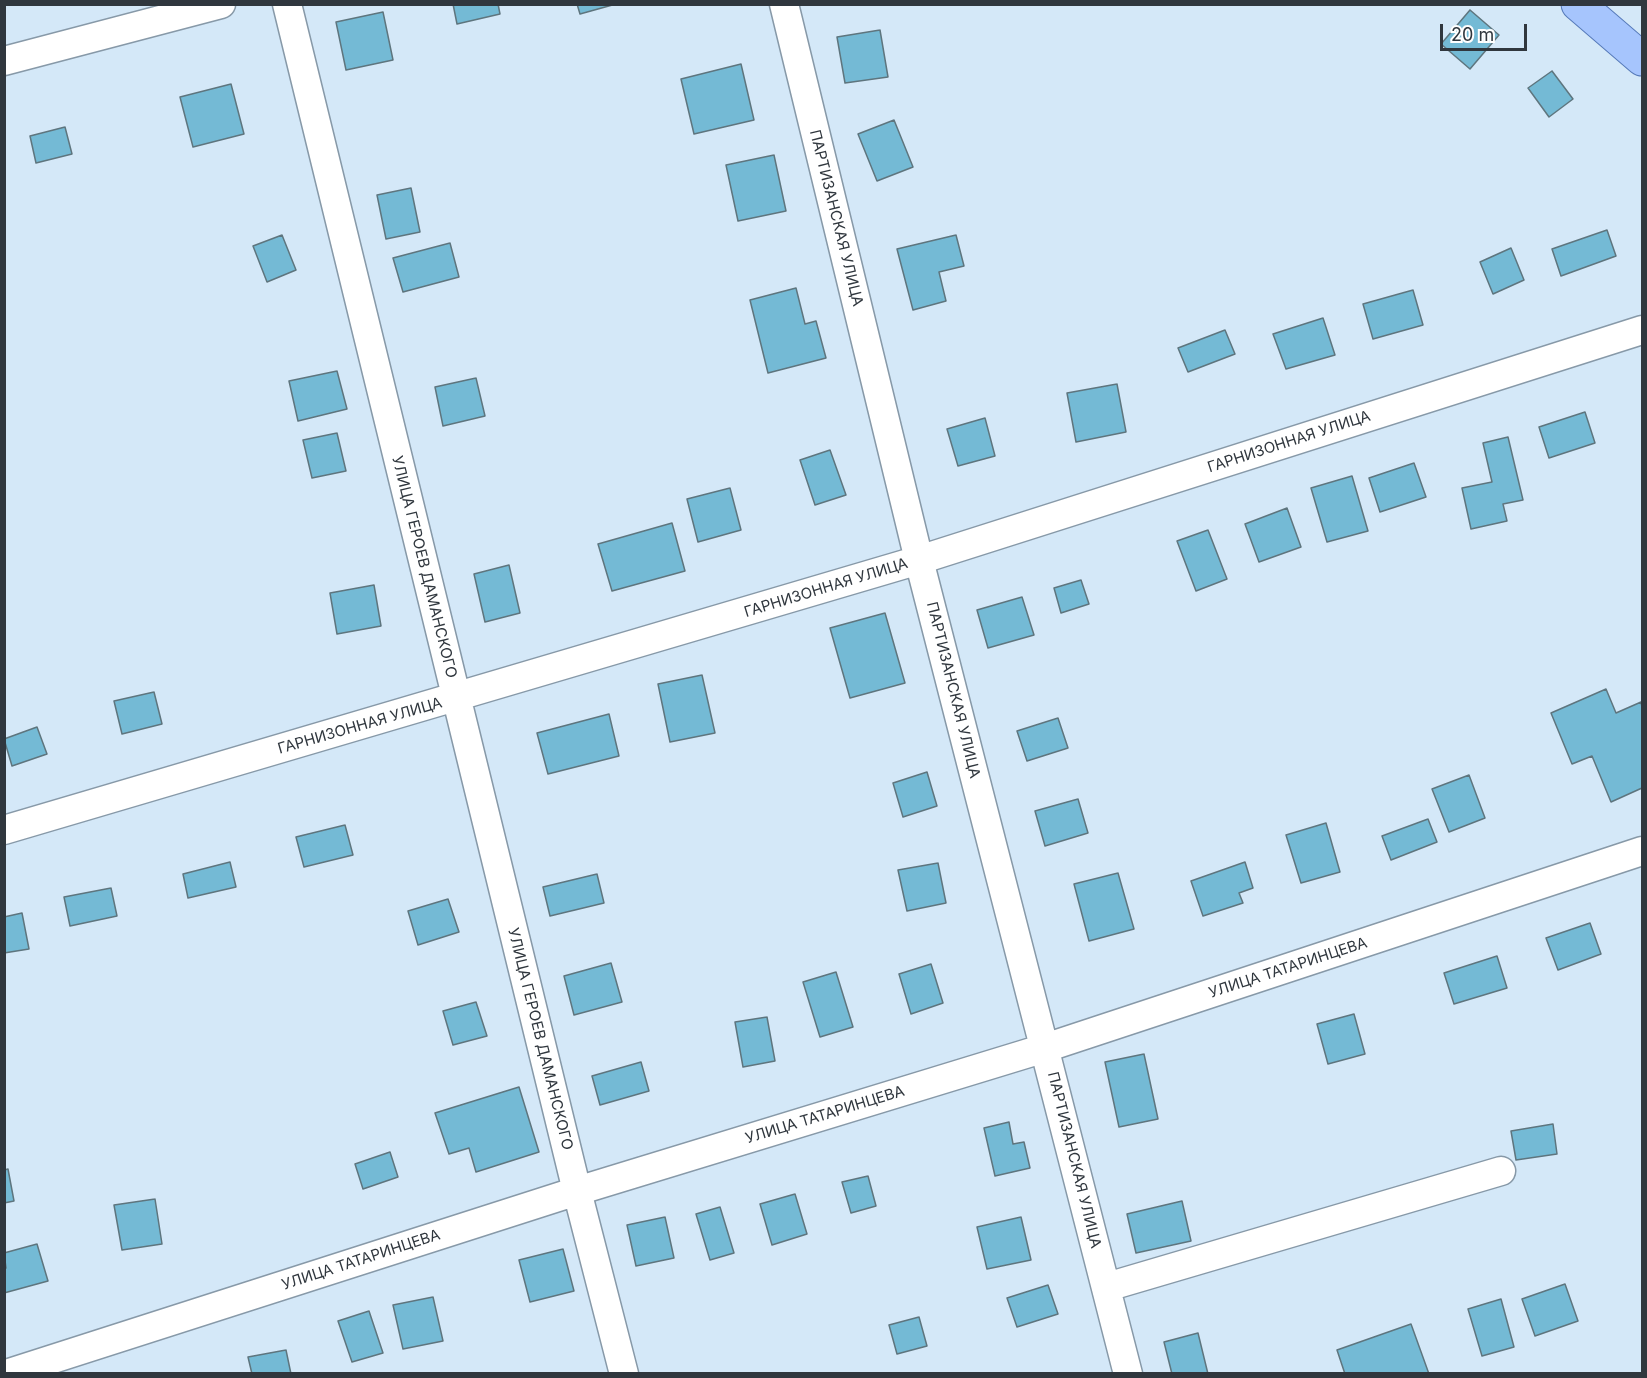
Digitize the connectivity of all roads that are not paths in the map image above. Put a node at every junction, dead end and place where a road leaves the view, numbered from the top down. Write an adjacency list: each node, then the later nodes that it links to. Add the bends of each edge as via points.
1 (221, 4): 6 (street)
2 (287, 4): 9 (street, УЛИЦА ГЕРОЕВ ДАМАНСКОГО)
3 (784, 4): 8 (street, ПАРТИЗАНСКАЯ УЛИЦА)
4 (1578, 4): 5 (main road)
5 (1642, 59)
6 (4, 60)
7 (1642, 330): 8 (street, ГАРНИЗОННАЯ УЛИЦА)
8 (920, 560): 9 (street, ГАРНИЗОННАЯ УЛИЦА); 12 (street, ПАРТИЗАНСКАЯ УЛИЦА)
9 (456, 697): 10 (street, ГАРНИЗОННАЯ УЛИЦА); 14 (street, УЛИЦА ГЕРОЕВ ДАМАНСКОГО)
10 (4, 830)
11 (1642, 851): 12 (street, УЛИЦА ТАТАРИНЦЕВА)
12 (1045, 1048): 14 (street, УЛИЦА ТАТАРИНЦЕВА); 15 (street, ПАРТИЗАНСКАЯ УЛИЦА)
13 (1501, 1171): 15 (street)
14 (577, 1191): 16 (street, УЛИЦА ТАТАРИНЦЕВА); 17 (street, УЛИЦА ГЕРОЕВ ДАМАНСКОГО)
15 (1107, 1287): 18 (street, ПАРТИЗАНСКАЯ УЛИЦА)
16 (6, 1374)
17 (624, 1374)
18 (1128, 1374)

